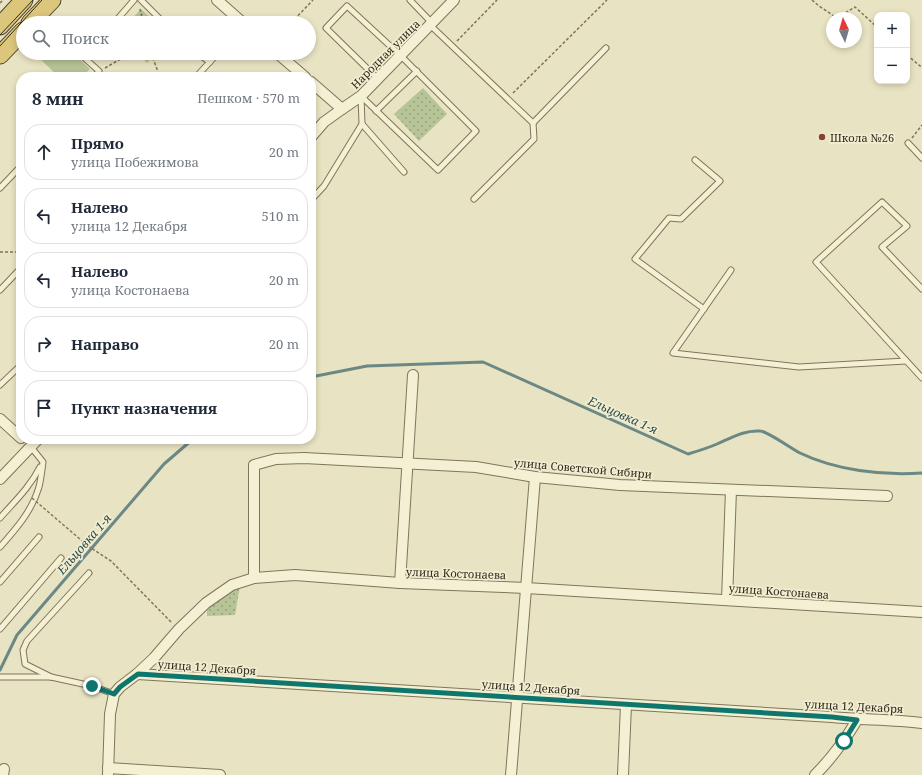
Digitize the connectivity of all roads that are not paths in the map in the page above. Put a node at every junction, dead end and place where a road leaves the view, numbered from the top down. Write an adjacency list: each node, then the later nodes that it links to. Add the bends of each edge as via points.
1 (24, 0): 13 (highway)
2 (52, 0): 8 (highway)
3 (134, 0): 9 (lane)
4 (142, 0): 10 (lane)
5 (410, 0): 12 (lane)
6 (454, 0): 12 (street, Народная улица)
7 (221, 1): 11 (street)
8 (39, 16)
9 (120, 16)
10 (157, 16)
11 (235, 16)
12 (431, 24): 17 (street, Народная улица); 31 (lane)
13 (0, 26)
14 (16, 38): 16 (highway)
15 (606, 48): 31 (lane)
16 (0, 55)
17 (401, 56): 22 (lane); 26 (street, Народная улица); 26 (lane, via 347,6 326,28)
18 (88, 60): 23 (lane)
19 (207, 60): 21 (lane)
20 (285, 60): 25 (street)
21 (210, 62): 24 (lane)
22 (417, 71): 30 (lane); 30 (lane, via 476,131 438,170)
23 (97, 72)
24 (201, 72)
25 (299, 72)
26 (378, 79): 28 (street, Народная улица)
27 (316, 86): 29 (street)
28 (361, 96): 29 (street, Народная улица); 30 (lane); 32 (lane)
29 (342, 109): 33 (street, Народная улица)
30 (376, 111)
31 (533, 123): 41 (lane, via 534,139)
32 (362, 124): 38 (lane); 40 (lane, via 324,186)
33 (316, 131)
34 (908, 143): 35 (lane)
35 (922, 158)
36 (695, 160): 46 (lane, via 720,181 682,219 669,218 635,259)
37 (16, 171): 39 (lane)
38 (404, 172)
39 (0, 188)
40 (316, 195)
41 (474, 199)
42 (731, 270): 46 (lane)
43 (16, 273): 45 (lane)
44 (922, 289): 47 (lane, via 882,247 907,226 882,202 816,262)
45 (0, 290)
46 (704, 309): 47 (lane, via 673,354 800,366)
47 (906, 362): 50 (lane)
48 (16, 370): 51 (lane)
49 (413, 376): 58 (street)
50 (922, 378)
51 (0, 385)
52 (0, 419): 53 (street)
53 (16, 434)
54 (27, 444): 56 (street)
55 (33, 444): 56 (street)
56 (30, 447): 57 (lane); 60 (street)
57 (43, 462): 63 (lane, via 34,480); 65 (lane, via 40,486 32,504 22,522)
58 (408, 464): 59 (street, улица Советской Сибири, via 476,467); 68 (street, улица Советской Сибири, via 304,458 276,459 254,465); 70 (street)
59 (535, 477): 61 (street, улица Советской Сибири, via 620,485); 71 (street)
60 (0, 479)
61 (731, 490): 62 (street, улица Советской Сибири); 72 (street)
62 (886, 496)
63 (0, 518)
64 (39, 537): 69 (lane)
65 (0, 547)
66 (61, 558): 74 (lane)
67 (89, 574): 77 (lane, via 27,641 23,650 25,664)
68 (254, 578): 70 (street, улица Костонаева, via 295,575); 75 (street, улица Костонаева, via 232,585 206,603)
69 (0, 582)
70 (400, 583): 71 (street, улица Костонаева)
71 (526, 588): 72 (street, улица Костонаева); 79 (street)
72 (727, 600): 73 (street, улица Костонаева)
73 (922, 612)
74 (0, 629)
75 (138, 674): 78 (street, улица Костонаева); 79 (street, улица 12 Декабря)
76 (0, 677): 77 (lane)
77 (51, 677): 78 (lane)
78 (114, 694): 83 (street, via 110,714)
79 (518, 698): 80 (street, улица 12 Декабря); 85 (street)
80 (626, 705): 81 (street, улица 12 Декабря); 86 (street)
81 (857, 720): 82 (street, улица 12 Декабря); 87 (street, via 832,758)
82 (922, 723)
83 (108, 772): 84 (street)
84 (220, 775)
85 (511, 775)
86 (623, 775)
87 (816, 775)

